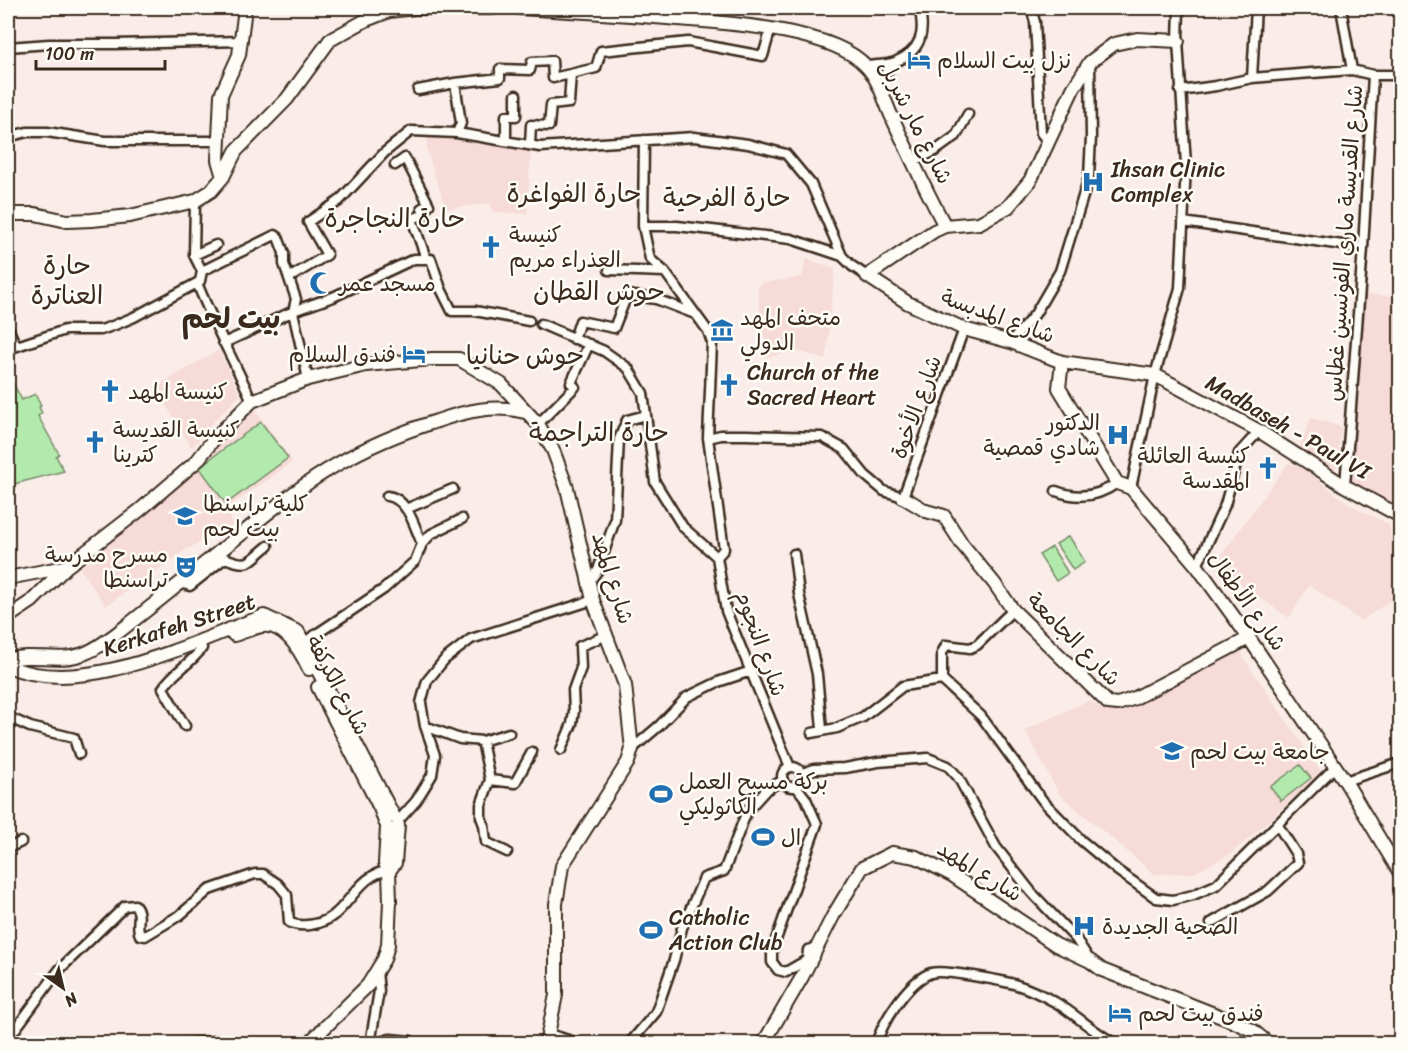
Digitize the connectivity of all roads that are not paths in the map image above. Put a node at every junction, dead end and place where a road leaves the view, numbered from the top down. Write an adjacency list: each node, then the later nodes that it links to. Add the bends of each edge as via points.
1 (245, 8): 12 (street)
2 (447, 8): 3 (street); 38 (street, via 389,11 330,40 287,99 236,151)
3 (471, 8): 4 (street)
4 (492, 8)
5 (519, 8): 11 (street, شارع مار شربل)
6 (919, 8): 16 (street, via 920,40 911,52)
7 (1031, 8): 34 (street, via 1041,133)
8 (1179, 8): 13 (street)
9 (1256, 8): 22 (street)
10 (1341, 8): 18 (street)
11 (771, 28): 17 (street, شارع مار شربل, via 851,53); 19 (street, via 763,56 688,42 602,51 596,68)
12 (242, 41): 14 (street); 32 (street, via 221,95)
13 (1178, 41): 15 (street, via 1137,39 1114,44); 26 (street)
14 (8, 47)
15 (1090, 62): 34 (street); 63 (street, via 1089,177 1060,271 1035,314)
16 (894, 63): 17 (street); 24 (street)
17 (867, 66): 24 (street, شارع مار شربل)
18 (1352, 70): 20 (street); 22 (street)
19 (571, 74): 23 (street, via 553,78 552,61 532,62 530,70 500,69 500,78); 35 (street, via 569,103 551,105 549,126 531,126)
20 (1372, 75): 21 (street); 45 (street, شارع القديسة ماري الفونسين غطاس)
21 (1401, 75)
22 (1252, 78): 26 (street)
23 (455, 83): 25 (street); 29 (street, via 461,123)
24 (877, 83): 36 (street, شارع مار شربل)
25 (418, 90)
26 (1180, 91): 41 (street, via 1186,165)
27 (516, 95): 33 (street, via 516,116 506,116)
28 (968, 114): 36 (street, via 956,136)
29 (457, 133): 33 (street); 53 (street, via 411,131 385,152 339,201 308,222 327,255)
30 (8, 137): 32 (street, via 47,132 105,141)
31 (644, 140): 35 (street); 42 (street); 47 (street, via 694,137 786,154 811,184)
32 (219, 141): 38 (street, via 218,160)
33 (506, 141): 35 (street)
34 (1048, 142): 43 (street, via 1030,181 1008,207 979,223)
35 (530, 145)
36 (913, 161): 43 (street, شارع مار شربل)
37 (395, 165): 48 (street, via 405,158 429,205 422,208 425,214 412,219)
38 (223, 177): 39 (street, via 211,192)
39 (195, 201): 40 (street, via 92,220); 46 (street)
40 (8, 214)
41 (1183, 222): 45 (street); 67 (street, via 1180,288)
42 (643, 226): 47 (street, via 677,225 790,238); 51 (street, via 650,259)
43 (945, 226): 52 (street)
44 (216, 245): 46 (street)
45 (1363, 248): 76 (street, شارع القديسة ماري الفونسين غطاس)
46 (194, 255): 50 (street)
47 (842, 256): 52 (street, شارع المدبسة)
48 (429, 259): 55 (street, via 414,259); 57 (street, via 452,311 476,311)
49 (609, 270): 51 (street)
50 (202, 271): 53 (street, via 274,235 284,254); 54 (street)
51 (665, 272): 56 (street)
52 (867, 276): 60 (street, شارع المدبسة, via 908,303)
53 (289, 278): 55 (street, via 296,299)
54 (197, 283): 62 (street); 65 (street, via 115,326 64,330)
55 (294, 312): 62 (street); 68 (street)
56 (696, 314): 61 (street, via 656,299 627,295 614,328 580,321); 74 (street, via 712,343)
57 (529, 321)
58 (541, 324): 61 (street)
59 (8, 328): 65 (street)
60 (964, 329): 63 (street, شارع المدبسة); 81 (street, شارع الأخوة)
61 (573, 339): 64 (street)
62 (223, 342): 69 (street)
63 (1011, 342): 66 (street, شارع المدبسة)
64 (589, 344): 71 (street, via 628,368 643,393); 72 (street, via 572,383 575,387)
65 (12, 348)
66 (1062, 362): 67 (street, شارع المدبسة); 75 (street, via 1059,388)
67 (1155, 375): 73 (street, Madbaseh - Paul VI); 77 (street)
68 (308, 379): 69 (street, شارع المهد); 70 (street, شارع المهد, via 366,365 459,359 501,384)
69 (252, 401): 90 (street, via 197,461)
70 (525, 412): 72 (street, شارع المهد); 92 (street, via 495,407 459,414 384,440 294,492)
71 (646, 415): 88 (street, via 655,482 683,527); 93 (street, via 627,420 619,440 615,520 598,570)
72 (538, 424): 93 (street, شارع المهد, via 567,488)
73 (1259, 430): 76 (street, Madbaseh - Paul VI); 89 (street, via 1239,453 1225,505)
74 (708, 438): 81 (street, via 822,438 844,449 884,491); 88 (street, شارع النجوم, via 724,549)
75 (1117, 483): 77 (street); 79 (street, via 1108,490 1079,497)
76 (1345, 486): 83 (street, Madbaseh - Paul VI)
77 (1131, 488): 89 (street, شارع الأطفال)
78 (453, 489): 82 (street)
79 (1056, 491)
80 (387, 496): 82 (street, via 399,500)
81 (903, 497): 95 (street, شارع الجامعة, via 926,511 944,516)
82 (406, 510): 85 (street)
83 (1401, 516)
84 (462, 519): 85 (street, via 439,529)
85 (422, 544): 97 (street, via 415,561 396,579)
86 (268, 546): 92 (street, via 246,564 225,558 190,586)
87 (794, 554): 111 (street, via 817,674)
88 (717, 556): 105 (street, شارع النجوم, via 726,611)
89 (1197, 566): 99 (street, شارع الأطفال)
90 (66, 567): 91 (street); 96 (street, via 32,601)
91 (8, 578)
92 (179, 584): 102 (street, via 82,655)
93 (588, 584): 94 (street, شارع المهد)
94 (592, 600): 98 (street, شارع المهد); 110 (street, via 471,639 444,659 423,692)
95 (1013, 610): 99 (street, شارع الجامعة, via 1113,704 1135,698); 107 (street, via 977,645 946,645 942,653)
96 (8, 617)
97 (327, 627): 100 (street); 103 (street, via 316,641)
98 (607, 635): 115 (street, شارع المهد, via 626,685); 116 (street, via 580,646 581,668 573,690 572,724)
99 (1249, 638): 120 (street, شارع الأطفال)
100 (300, 640): 101 (street, شارع الكركفة, via 263,626); 103 (street); 127 (street, شارع الكركفة, via 307,664 349,750 380,808)
101 (201, 644): 104 (street, Kerkafeh Street, via 106,672 56,677); 106 (street, شارع الكركفة, via 99,681 54,682); 109 (street, via 195,658 163,688)
102 (8, 660)
103 (313, 660): 127 (street)
104 (8, 666)
105 (751, 671): 115 (street, via 687,697); 121 (street, شارع النجوم)
106 (8, 673)
107 (942, 680): 111 (street, via 903,686 863,717 837,728); 128 (street, via 981,716 1043,801 1082,841 1156,898 1193,896 1216,885)
108 (8, 717): 118 (street, via 74,738)
109 (185, 726)
110 (425, 726): 114 (street, via 460,739); 127 (street, via 435,755 432,775 416,801)
111 (822, 729): 113 (street)
112 (509, 733): 114 (street)
113 (812, 733)
114 (482, 741): 123 (street)
115 (632, 749): 139 (street, via 628,762 562,866 556,904 556,995)
116 (561, 750)
117 (532, 752): 123 (street, via 515,783)
118 (79, 754)
119 (1401, 763): 125 (street)
120 (1335, 766): 125 (street, شارع الأطفال); 128 (street)
121 (790, 767): 122 (street, via 797,767); 124 (street, via 784,771)
122 (802, 773): 126 (street); 136 (street, via 928,758 948,766 996,847 1032,893 1076,939)
123 (490, 780): 131 (street, via 480,816 486,842)
124 (783, 780): 126 (street); 147 (street, via 766,790 747,811 724,871 704,878 682,928 656,1012)
125 (1345, 781): 133 (street, شارع الأطفال)
126 (796, 786): 135 (street, via 807,799 816,824 772,951 772,962 778,970 786,972 807,960 808,950)
127 (392, 822): 132 (street, via 395,863)
128 (1277, 824): 134 (street, via 1298,863 1268,891)
129 (21, 842): 130 (street)
130 (8, 848)
131 (507, 852)
132 (389, 871): 137 (street, via 388,945); 138 (street, via 381,871 356,890 334,915 307,926 289,922 287,895 263,874 209,890 180,915 145,936 138,932 138,910 125,906 59,970)
133 (1401, 873)
134 (1211, 923)
135 (817, 948): 136 (street, شارع المهد, via 862,868 892,853 916,857 952,875 1056,945); 148 (street, شارع المهد)
136 (1090, 961): 151 (street, شارع المهد, via 1102,970 1237,1023); 152 (street, شارع المهد, via 1238,1016)
137 (377, 972): 142 (street); 143 (street, via 379,991)
138 (8, 1034)
139 (547, 1039): 146 (street)
140 (185, 1044): 141 (street)
141 (223, 1044)
142 (308, 1044)
143 (370, 1044)
144 (375, 1044): 145 (street, via 390,1039 411,1041)
145 (409, 1044)
146 (581, 1044)
147 (629, 1044)
148 (764, 1044)
149 (876, 1044): 150 (street, via 881,1029 912,985 932,972 946,972 1017,985 1037,993)
150 (1116, 1044)
151 (1269, 1044)
152 (1279, 1044)

